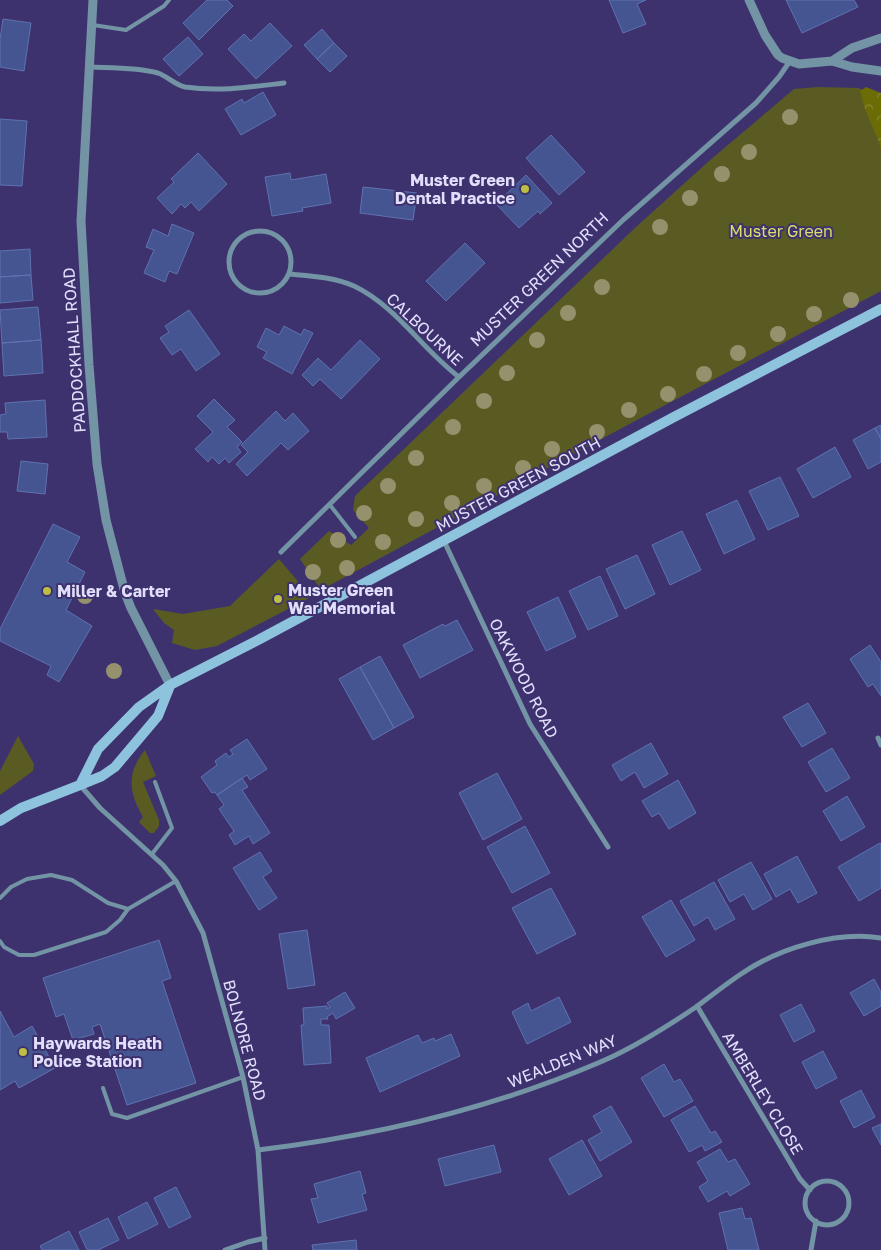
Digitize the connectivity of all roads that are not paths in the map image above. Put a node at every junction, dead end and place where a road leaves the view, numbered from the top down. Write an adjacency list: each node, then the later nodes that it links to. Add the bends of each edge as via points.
1 (93, 0): 4 (street, PADDOCKHALL ROAD)
2 (169, 0): 4 (lane, via 126,30)
3 (750, 0): 6 (street, via 765,35 778,55)
4 (91, 25): 8 (street, PADDOCKHALL ROAD)
5 (881, 38): 7 (street, via 852,48)
6 (790, 61): 7 (street, via 806,64); 13 (street, MUSTER GREEN NORTH, via 756,103 624,220)
7 (832, 61): 9 (street)
8 (88, 67): 10 (street, via 158,74 182,86 204,89 240,89); 18 (street, PADDOCKHALL ROAD, via 81,222 97,464 106,520 126,593)
9 (881, 71)
10 (284, 82)
11 (290, 274): 11 (street, via 275,290 251,292 234,280 228,260 238,239 249,232 272,232 287,245 292,260); 13 (street, CALBOURNE, via 353,286 385,305)
12 (881, 309): 16 (main road, MUSTER GREEN SOUTH)
13 (459, 377): 14 (street, MUSTER GREEN NORTH)
14 (330, 506): 15 (lane); 17 (street, MUSTER GREEN NORTH)
15 (355, 537)
16 (444, 541): 18 (main road, MUSTER GREEN SOUTH); 24 (street, OAKWOOD ROAD, via 530,724)
17 (281, 552)
18 (170, 685): 22 (main road, MUSTER GREEN SOUTH, via 139,707 98,749); 22 (main road, via 158,716 115,767)
19 (878, 738): 20 (street)
20 (881, 745)
21 (155, 782): 25 (lane, via 172,828)
22 (80, 785): 23 (main road, via 20,808); 25 (street, BOLNORE ROAD, via 100,808)
23 (0, 821)
24 (608, 846)
25 (152, 854): 26 (street, BOLNORE ROAD)
26 (176, 881): 28 (lane); 32 (street, BOLNORE ROAD, via 203,933)
27 (0, 898): 28 (lane, via 11,887 27,879 51,875 72,880 108,903)
28 (128, 909): 30 (lane, via 106,932 34,955 19,955)
29 (881, 938): 31 (street, WEALDEN WAY, via 866,935 818,940 784,952 742,973)
30 (0, 941)
31 (697, 1006): 34 (street, WEALDEN WAY, via 640,1042 551,1082 466,1109 391,1127); 35 (street, AMBERLEY CLOSE, via 800,1179)
32 (243, 1077): 33 (lane, via 126,1118 112,1114); 34 (street, BOLNORE ROAD)
33 (103, 1088)
34 (258, 1150): 37 (street, BOLNORE ROAD)
35 (810, 1190): 36 (street, via 806,1204); 36 (street, via 821,1182 835,1182 846,1191 848,1198 849,1205 843,1218 830,1224)
36 (816, 1221): 40 (street)
37 (265, 1238): 38 (street); 39 (street, BOLNORE ROAD)
38 (225, 1250)
39 (265, 1250)
40 (810, 1250)

